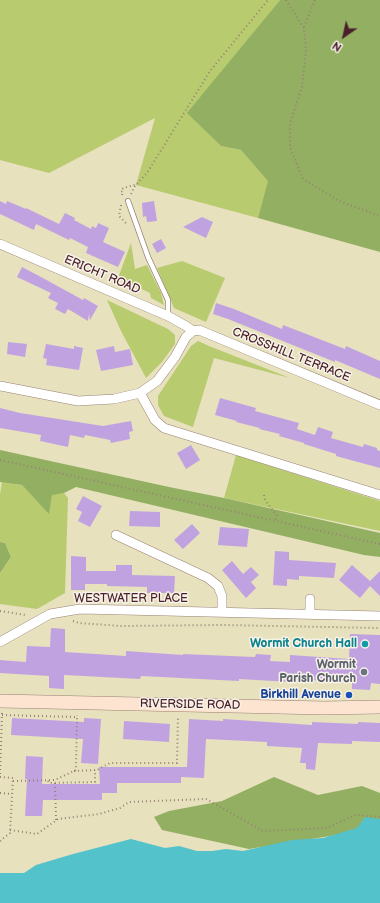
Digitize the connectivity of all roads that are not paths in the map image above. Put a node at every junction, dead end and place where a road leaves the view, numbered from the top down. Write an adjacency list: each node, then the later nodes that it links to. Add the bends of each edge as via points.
1 (128, 201): 3 (lane, via 148,257 168,300)
2 (0, 244): 3 (street, ERICHT ROAD)
3 (168, 316): 4 (street, ERICHT ROAD)
4 (193, 331): 6 (street, via 186,337 157,381); 7 (street, CROSSHILL TERRACE, via 199,330)
5 (0, 386): 6 (street, via 78,401 114,399)
6 (140, 393): 8 (street, via 155,420 164,428)
7 (380, 405)
8 (380, 495)
9 (116, 536): 11 (street, via 208,578 218,586 222,596)
10 (310, 599): 12 (street)
11 (222, 612): 12 (street, WESTWATER PLACE); 14 (street, WESTWATER PLACE, via 80,609 50,614)
12 (310, 614): 13 (street, WESTWATER PLACE)
13 (380, 616)
14 (0, 642)
15 (1, 701): 16 (main road, RIVERSIDE ROAD)
16 (380, 707)

